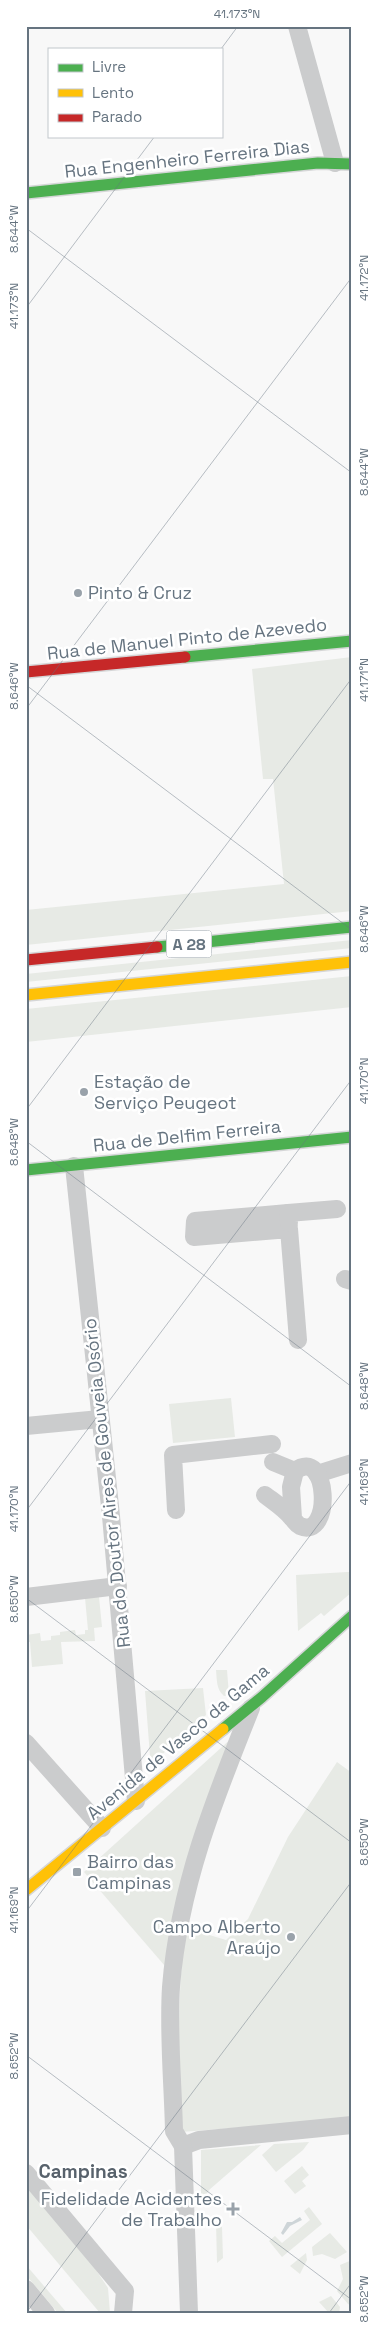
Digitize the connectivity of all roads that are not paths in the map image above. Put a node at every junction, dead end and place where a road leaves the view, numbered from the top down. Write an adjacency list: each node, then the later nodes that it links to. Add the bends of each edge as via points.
1 (297, 26): 2 (street)
2 (343, 164): 3 (main road, Rua Engenheiro Ferreira Dias, via 318,163)
3 (26, 193)
4 (352, 641): 5 (main road, Rua de Manuel Pinto de Azevedo)
5 (26, 672)
6 (352, 927): 7 (main road, A 28)
7 (26, 960)
8 (352, 962): 9 (main road, A 28)
9 (26, 995)
10 (352, 1137): 11 (main road, Rua de Delfim Ferreira)
11 (74, 1166): 12 (main road, Rua de Delfim Ferreira); 16 (street, Rua do Doutor Aires de Gouveia Osório)
12 (26, 1170)
13 (338, 1208): 14 (street)
14 (289, 1221): 14 (street, via 246,1228); 15 (street)
15 (298, 1340)
16 (100, 1419): 17 (street); 26 (street, Rua do Doutor Aires de Gouveia Osório)
17 (26, 1426)
18 (272, 1444): 24 (street, via 173,1455)
19 (273, 1462): 21 (street)
20 (352, 1463): 22 (street)
21 (295, 1471): 22 (street, via 308,1467); 25 (street, via 291,1487)
22 (317, 1474): 25 (street, via 322,1487 318,1521 303,1527)
23 (265, 1495): 25 (street)
24 (176, 1510)
25 (293, 1518)
26 (118, 1586): 27 (street); 31 (street, Rua do Doutor Aires de Gouveia Osório)
27 (26, 1597)
28 (351, 1618): 29 (main road, Avenida de Vasco da Gama)
29 (252, 1705): 31 (main road, Avenida de Vasco da Gama); 35 (street, via 195,1857 178,1934 171,1988 172,2065 174,2131)
30 (26, 1743): 32 (street)
31 (136, 1801): 32 (main road, Avenida de Vasco da Gama)
32 (102, 1828): 33 (main road, Avenida de Vasco da Gama)
33 (26, 1890)
34 (352, 2125): 35 (street, via 199,2140)
35 (183, 2146): 40 (street)
36 (26, 2173): 39 (street, via 125,2291)
37 (26, 2289): 38 (street)
38 (46, 2313)
39 (122, 2313)
40 (189, 2313)

